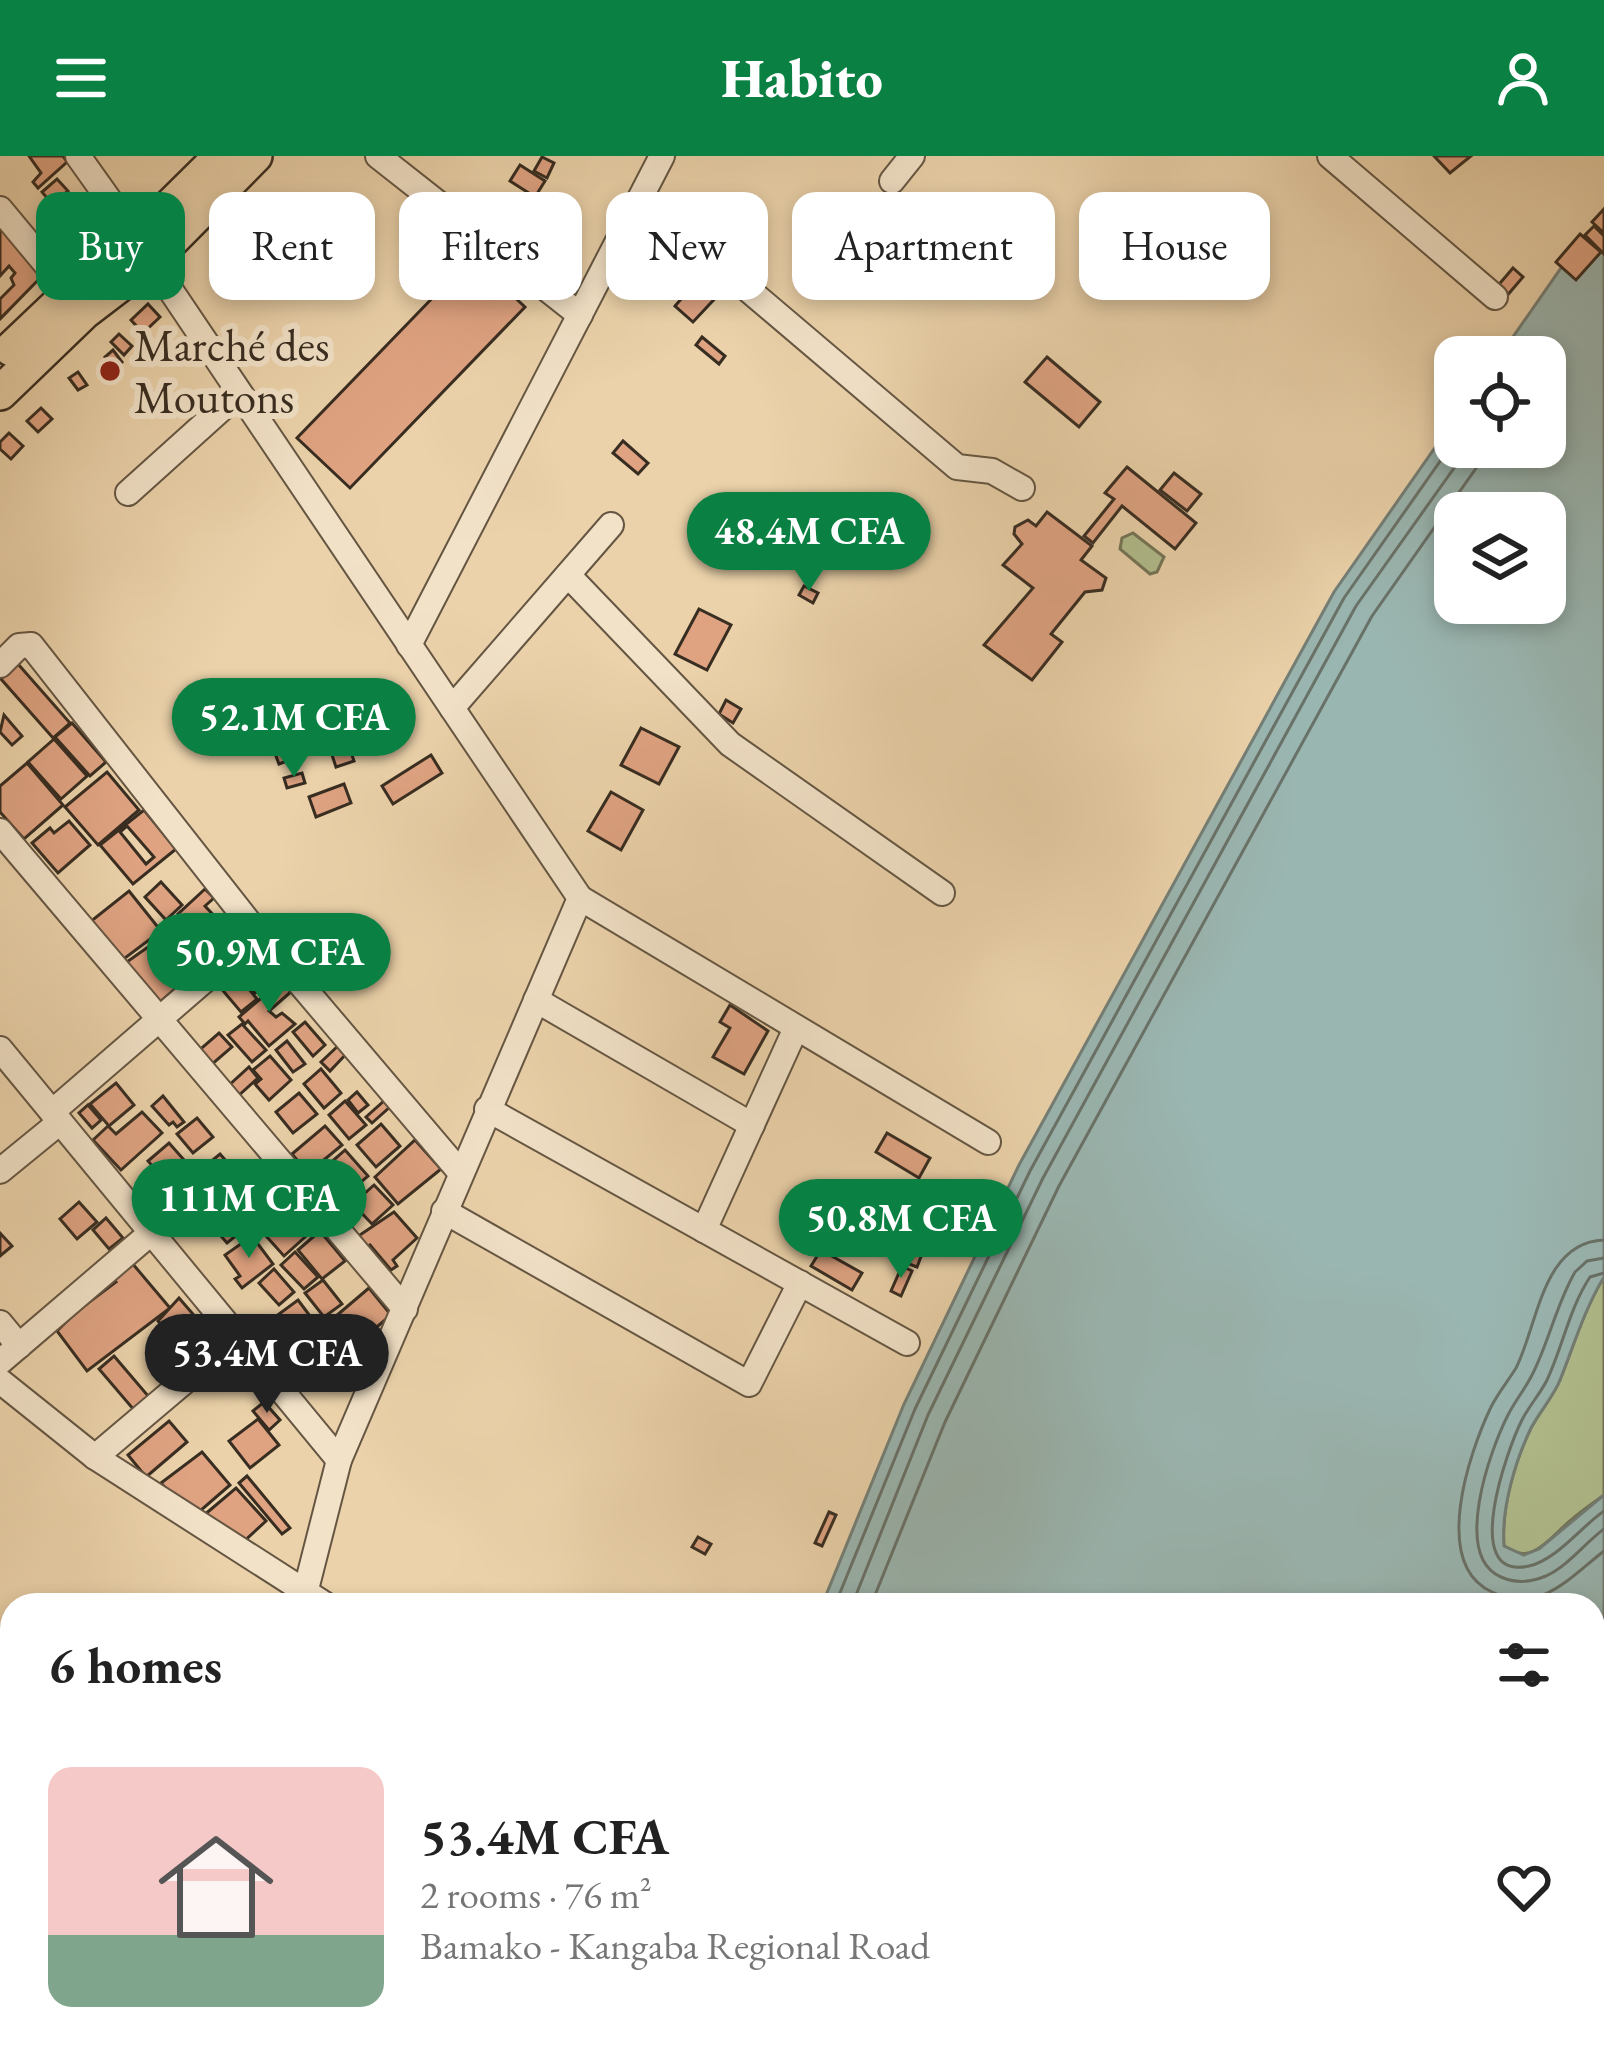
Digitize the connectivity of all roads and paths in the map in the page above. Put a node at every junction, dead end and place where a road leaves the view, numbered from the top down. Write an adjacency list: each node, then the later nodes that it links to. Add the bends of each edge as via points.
1 (78, 156): 9 (street)
2 (221, 156): 11 (highway)
3 (255, 156): 13 (highway)
4 (378, 156): 21 (street)
5 (912, 156): 8 (street)
6 (1330, 156): 16 (street)
7 (660, 158): 10 (street)
8 (892, 181)
9 (103, 192)
10 (643, 192)
11 (185, 200)
12 (0, 209): 14 (street)
13 (185, 215)
14 (36, 252)
15 (606, 264): 21 (street)
16 (1495, 297)
17 (63, 300): 22 (highway)
18 (96, 300): 23 (highway)
19 (177, 300): 24 (street)
20 (760, 300): 25 (street, via 957,467 992,471)
21 (580, 315): 29 (street)
22 (0, 361)
23 (0, 393)
24 (239, 393): 26 (street); 29 (street)
25 (1022, 488)
26 (128, 493)
27 (611, 525): 28 (street)
28 (568, 574): 31 (street); 33 (street, via 730,743)
29 (410, 645): 31 (street)
30 (0, 665): 35 (street, via 31,645)
31 (452, 708): 34 (street)
32 (0, 831): 37 (street)
33 (942, 893)
34 (580, 898): 36 (street); 38 (street)
35 (259, 934): 37 (street); 45 (street)
36 (536, 1000): 40 (street); 42 (street)
37 (160, 1019): 41 (street); 50 (street)
38 (796, 1028): 42 (street); 43 (street)
39 (0, 1049): 41 (street)
40 (488, 1109): 45 (street); 47 (street)
41 (56, 1117): 44 (street); 48 (street)
42 (752, 1125): 47 (street)
43 (988, 1142)
44 (0, 1171)
45 (460, 1172): 46 (street)
46 (444, 1211): 49 (street, via 749,1384); 50 (street)
47 (704, 1230): 49 (street)
48 (152, 1232): 52 (street); 54 (street)
49 (800, 1283): 53 (street)
50 (405, 1309): 57 (street)
51 (0, 1323): 54 (street)
52 (238, 1336): 56 (street); 57 (street)
53 (907, 1342)
54 (9, 1354)
55 (0, 1381): 56 (street)
56 (95, 1457): 58 (street)
57 (339, 1460): 59 (street)
58 (300, 1593)
59 (312, 1593)

